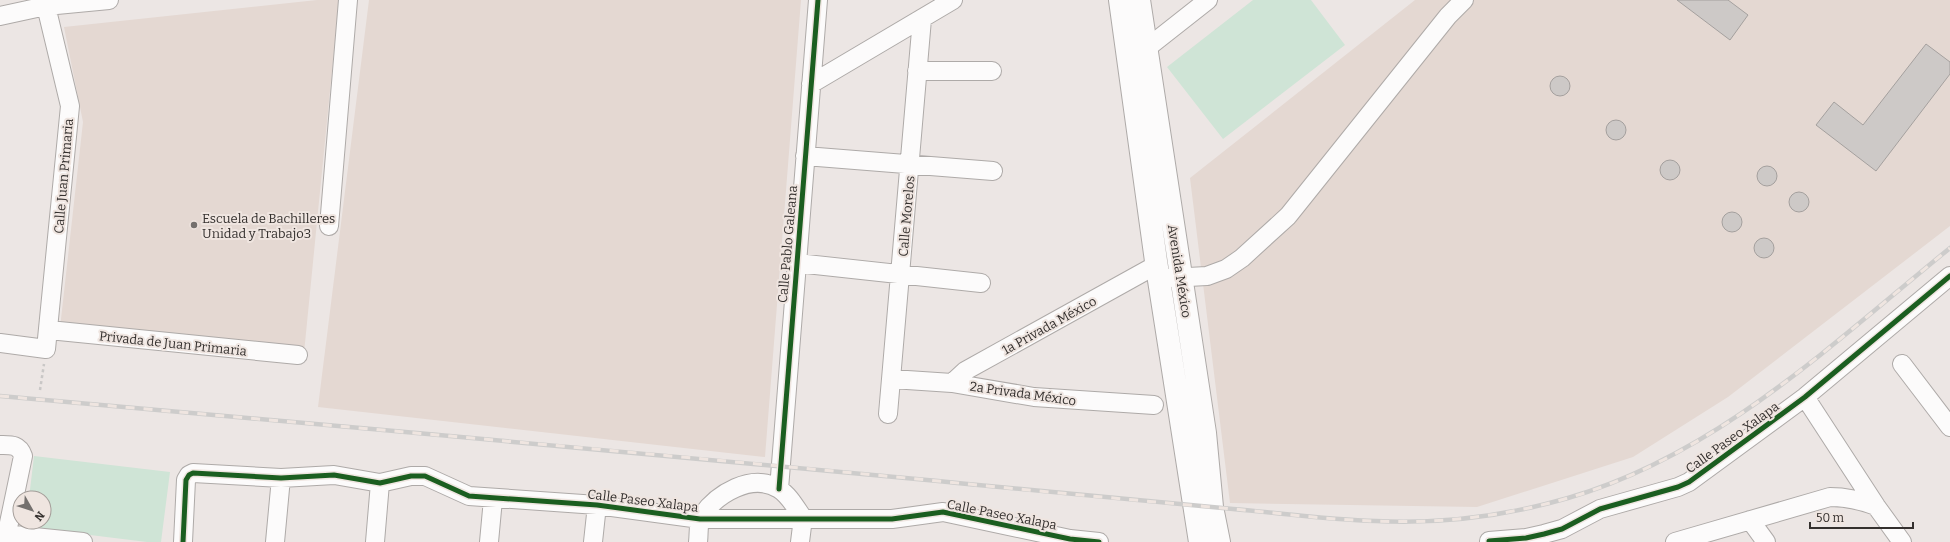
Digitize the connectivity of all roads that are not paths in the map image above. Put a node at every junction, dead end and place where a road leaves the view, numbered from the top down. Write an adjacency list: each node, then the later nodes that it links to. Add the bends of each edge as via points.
1 (109, 0): 9 (street)
2 (348, 0): 19 (street)
3 (818, 0): 15 (street, Calle Pablo Galeana)
4 (952, 0): 11 (street)
5 (1120, 0): 22 (main road, Avenida México)
6 (1139, 0): 12 (main road, Avenida México)
7 (1208, 0): 12 (street)
8 (1464, 0): 24 (street, via 1448,16 1288,216 1242,258 1226,269 1207,276)
9 (44, 2): 10 (street); 26 (street, Calle Juan Primaria, via 70,106)
10 (0, 16)
11 (922, 19): 13 (street, Calle Morelos); 15 (street)
12 (1147, 48): 24 (main road, Avenida México)
13 (917, 71): 14 (street); 17 (street, Calle Morelos)
14 (992, 71)
15 (811, 84): 16 (street, Calle Pablo Galeana)
16 (805, 156): 17 (street); 20 (street, Calle Pablo Galeana)
17 (910, 166): 18 (street); 21 (street, Calle Morelos)
18 (993, 172)
19 (329, 226)
20 (797, 262): 21 (street); 41 (street, Calle Pablo Galeana)
21 (902, 273): 25 (street); 30 (street, Calle Morelos)
22 (1154, 274): 24 (street); 31 (street, 1a Privada México, via 965,371); 37 (main road, Avenida México)
23 (1950, 276): 32 (street, Calle Paseo Xalapa)
24 (1182, 277): 36 (main road, Avenida México)
25 (981, 283)
26 (49, 330): 27 (street, Calle Juan Primaria, via 46,349); 28 (street, Privada de Juan Primaria)
27 (0, 343)
28 (298, 355)
29 (1902, 364): 35 (street)
30 (892, 379): 31 (street, 2a Privada México); 34 (street, Calle Morelos)
31 (952, 383): 33 (street, 2a Privada México, via 1034,397)
32 (1805, 397): 44 (street); 50 (street, Calle Paseo Xalapa, via 1689,482 1600,509 1562,529 1526,538)
33 (1154, 405)
34 (888, 414)
35 (1950, 427)
36 (1205, 433): 37 (main road); 61 (main road, Avenida México, via 1212,507)
37 (1182, 434): 60 (main road, Avenida México)
38 (0, 445): 48 (street, via 15,445 21,449 23,456)
39 (281, 478): 40 (street, Calle Paseo Xalapa, via 334,475); 52 (street, Calle Paseo Xalapa, via 193,473 189,475 186,480); 53 (street)
40 (380, 483): 42 (street, Calle Paseo Xalapa, via 425,476 469,496); 54 (street)
41 (779, 489): 45 (street, Calle Paseo Xalapa, via 754,484 736,488 716,500); 46 (street)
42 (493, 499): 43 (street, Calle Paseo Xalapa); 55 (street)
43 (597, 505): 45 (street, Calle Paseo Xalapa); 56 (street)
44 (1876, 506): 47 (street, via 1844,497 1830,497); 64 (street)
45 (700, 518): 46 (street, Calle Paseo Xalapa); 57 (street)
46 (803, 518): 49 (street, Calle Paseo Xalapa, via 892,519 944,512); 58 (street)
47 (1750, 520): 62 (street); 63 (street)
48 (5, 538): 51 (street)
49 (1070, 540): 59 (street, Calle Paseo Xalapa)
50 (1489, 541)
51 (83, 542)
52 (183, 542)
53 (275, 542)
54 (375, 542)
55 (489, 542)
56 (593, 542)
57 (698, 542)
58 (800, 542)
59 (1099, 542)
60 (1200, 542)
61 (1220, 542)
62 (1674, 542)
63 (1766, 542)
64 (1902, 542)

